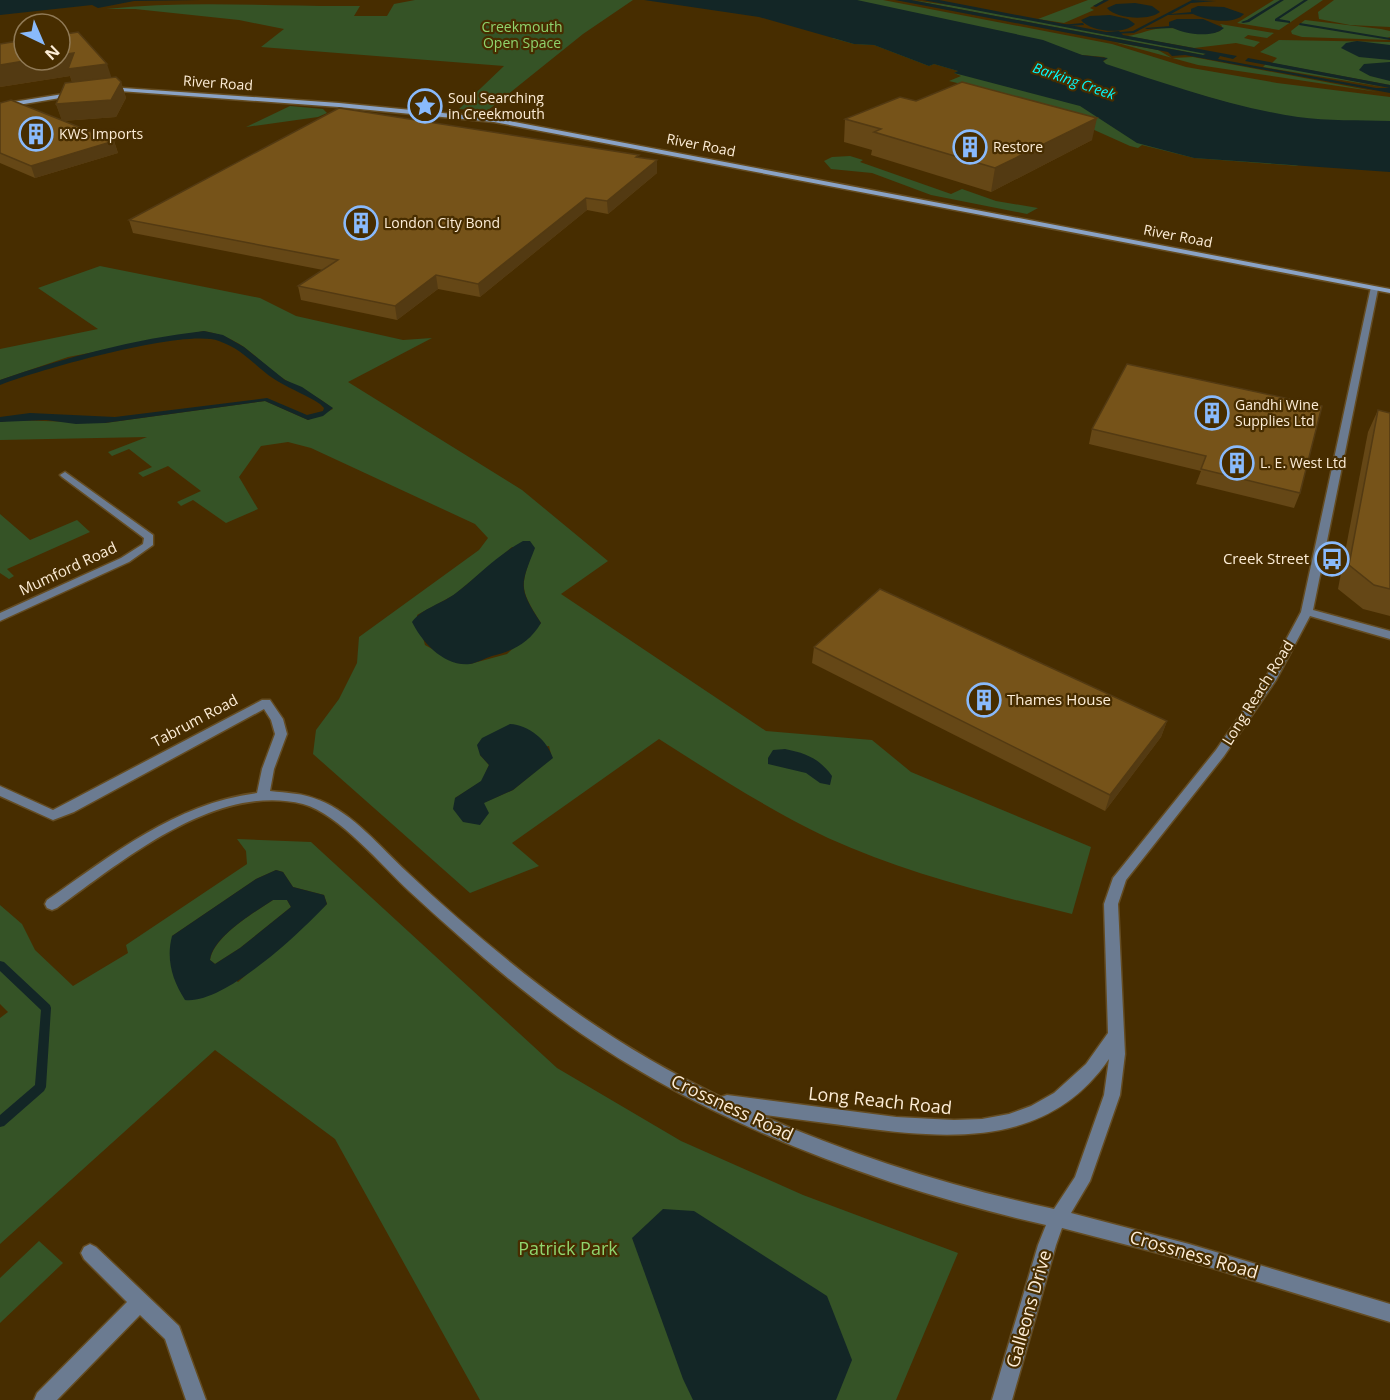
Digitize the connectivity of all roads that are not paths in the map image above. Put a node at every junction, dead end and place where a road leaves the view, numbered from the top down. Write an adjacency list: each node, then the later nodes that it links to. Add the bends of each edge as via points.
1 (102, 90): 4 (street, River Road, via 494,120)
2 (86, 92): 3 (street)
3 (0, 106)
4 (1374, 289): 5 (street, River Road); 7 (street, Long Reach Road)
5 (1390, 291)
6 (65, 475): 8 (street, Mumford Road, via 149,537 148,545 125,560)
7 (1307, 612): 9 (street); 13 (street, Long Reach Road, via 1270,680 1220,753 1117,884 1111,911)
8 (0, 617)
9 (1390, 635)
10 (0, 791): 11 (street, Tabrum Road, via 53,815 266,703 281,734)
11 (263, 795): 12 (street, Crossness Road, via 229,800 202,810); 14 (street, Crossness Road, via 309,800 328,810 562,1012 638,1062)
12 (52, 904)
13 (1116, 1035): 14 (street, Long Reach Road, via 1082,1079 1061,1097 1009,1122 979,1128 904,1126); 15 (street, Long Reach Road, via 1112,1095 1082,1181)
14 (714, 1101): 15 (street, Crossness Road, via 784,1134 941,1190)
15 (1058, 1218): 18 (street, Crossness Road); 21 (street, Galleons Drive)
16 (90, 1253): 17 (street)
17 (141, 1301): 19 (street); 20 (street, via 172,1333)
18 (1390, 1313)
19 (44, 1400)
20 (195, 1400)
21 (1002, 1400)

